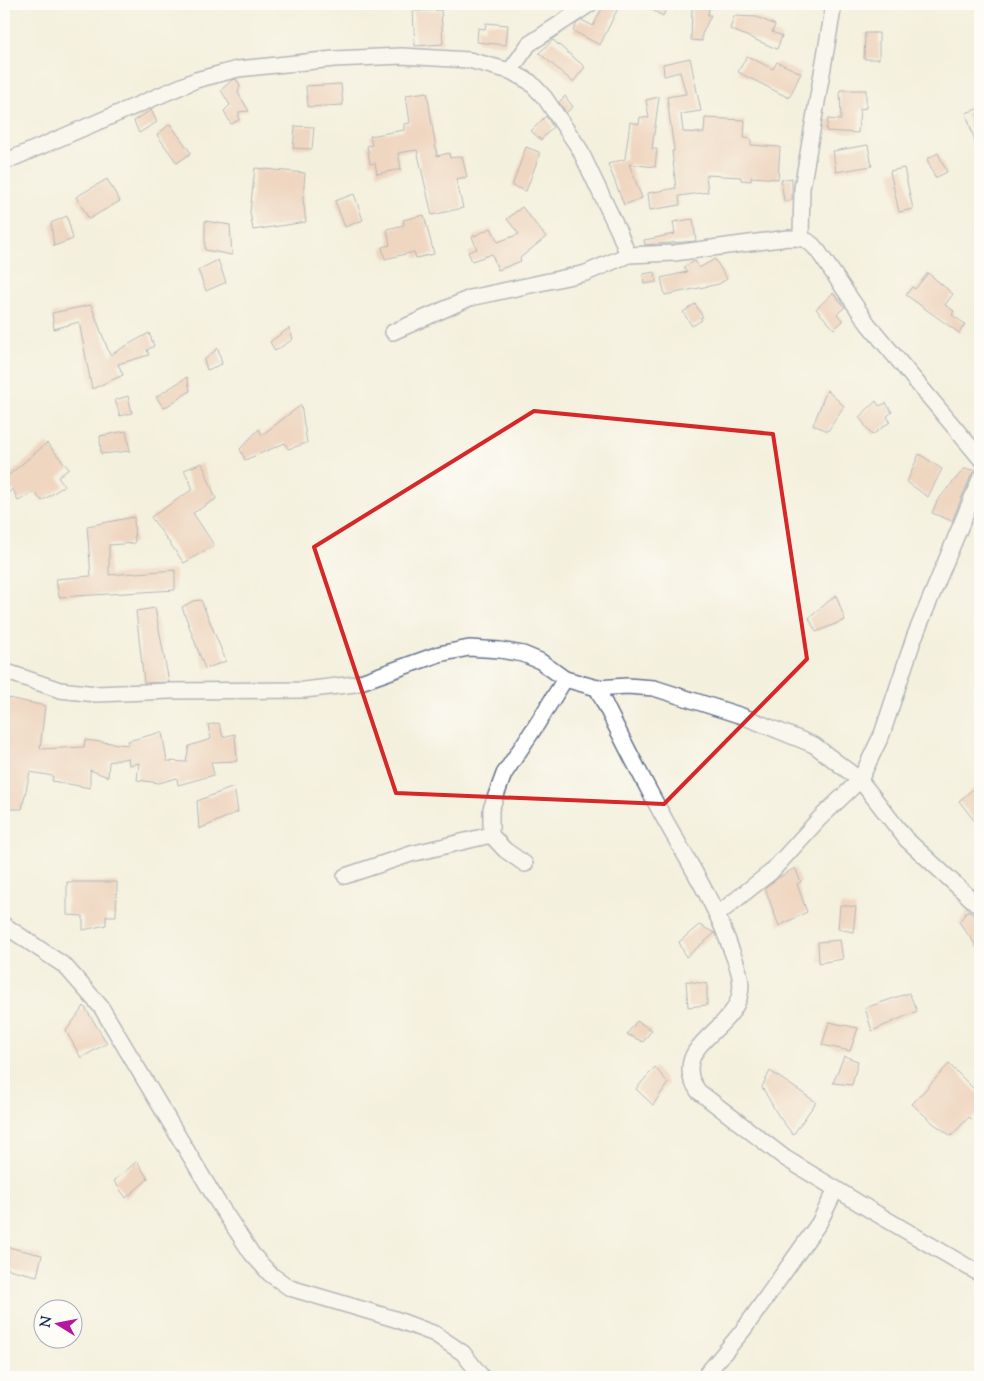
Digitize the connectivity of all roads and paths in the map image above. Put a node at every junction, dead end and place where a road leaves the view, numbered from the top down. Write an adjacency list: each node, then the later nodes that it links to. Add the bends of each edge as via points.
1 (590, 4): 3 (street, via 529,44)
2 (834, 4): 5 (street, via 802,188)
3 (510, 71): 4 (street, via 469,60 402,56 238,69 196,80); 6 (street, via 530,82 545,98 579,148)
4 (4, 162)
5 (801, 238): 6 (street, via 674,253); 8 (street, via 818,251 868,324)
6 (628, 255): 7 (street, via 586,273 470,298)
7 (393, 332)
8 (980, 458)
9 (980, 479): 13 (street, via 914,638 882,734)
10 (4, 671): 11 (street, via 60,690 96,694 304,690 356,684 439,654 469,648 523,654 540,661)
11 (565, 679): 12 (street); 14 (street, via 504,774 491,810)
12 (596, 688): 13 (street, via 654,688 742,716 814,745); 18 (street)
13 (860, 780): 17 (street, via 906,839); 18 (street, via 819,819 772,872)
14 (491, 834): 15 (street, via 505,850); 16 (street, via 411,854)
15 (525, 864)
16 (345, 876)
17 (980, 907)
18 (718, 914): 20 (street, via 734,956 741,990 728,1019 698,1047 690,1064 691,1078 698,1091 769,1146)
19 (4, 925): 22 (street, via 65,966 101,1007 217,1201 252,1254 270,1274 290,1288 395,1318 435,1334 463,1353)
20 (836, 1190): 21 (street); 23 (street, via 819,1223 744,1329)
21 (980, 1274)
22 (482, 1377)
23 (704, 1377)

